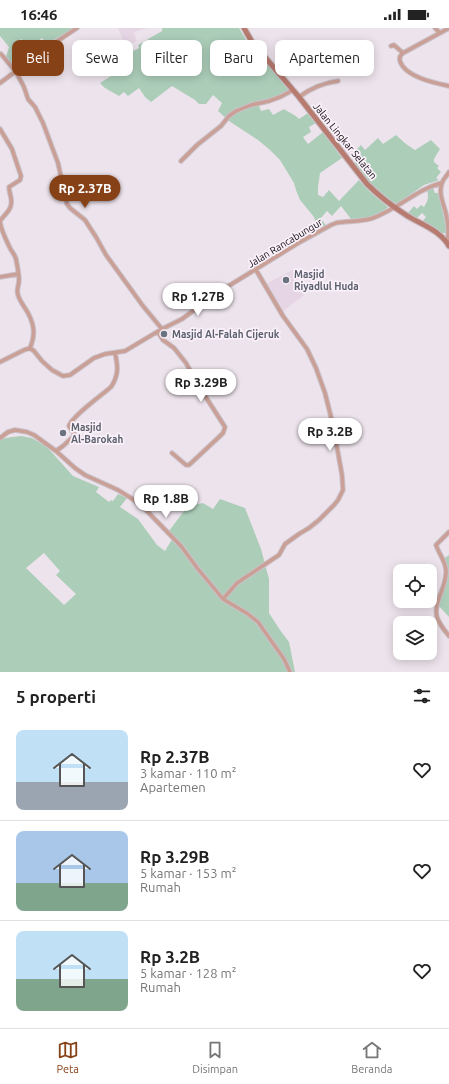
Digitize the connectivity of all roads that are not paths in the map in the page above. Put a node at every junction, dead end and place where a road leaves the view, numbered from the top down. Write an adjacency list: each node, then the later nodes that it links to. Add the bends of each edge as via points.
1 (77, 28): 6 (street)
2 (244, 28): 16 (street, Jalan Lingkar Selatan, via 252,42)
3 (435, 28): 5 (street)
4 (449, 28): 5 (street)
5 (440, 33): 8 (street)
6 (59, 40)
7 (391, 46): 8 (street, via 394,45)
8 (403, 53): 15 (street, via 400,54 400,59 406,69 425,80)
9 (1, 54): 10 (street)
10 (12, 67)
11 (12, 74): 14 (street)
12 (18, 76): 29 (street, via 47,134 58,163 67,204 85,220 106,255)
13 (338, 80): 17 (street, via 318,86)
14 (1, 81)
15 (449, 86)
16 (293, 90): 17 (street, Jalan Lingkar Selatan); 19 (street, via 280,97 236,111)
17 (299, 97): 22 (street, Jalan Lingkar Selatan, via 360,176)
18 (0, 129): 23 (street, via 12,149 21,176 20,180 9,187 12,204 8,213 0,220)
19 (181, 161)
20 (449, 172): 21 (street)
21 (442, 183): 22 (street, Jalan Rancabungur, via 435,184); 25 (street, via 441,197 446,216)
22 (395, 208): 25 (street, Jalan Lingkar Selatan, via 436,233); 26 (street, Jalan Rancabungur, via 372,218 331,225)
23 (5, 237): 24 (street); 27 (street, via 14,255)
24 (0, 238)
25 (448, 244)
26 (256, 270): 29 (street, Jalan Rancabungur, via 222,290 182,319); 38 (street, via 316,368 333,425 343,490 338,500 319,520 285,544 279,555 237,583)
27 (18, 274): 28 (street); 31 (street, via 18,294 29,314 34,333)
28 (0, 277)
29 (162, 329): 30 (street, Jalan Rancabungur)
30 (158, 332): 32 (street, Jalan Rancabungur, via 125,351); 36 (street, via 186,363 225,427 220,437 189,465)
31 (30, 348): 32 (street, Jalan Rancabungur, via 49,368 63,376 70,375 94,358); 33 (street)
32 (115, 353): 35 (street, via 118,369 114,383 70,423 75,435)
33 (0, 362)
34 (0, 438): 35 (street, via 15,430 27,432)
35 (56, 451): 38 (street, via 85,475 118,490 142,506 181,546)
36 (172, 453)
37 (449, 532): 39 (street, via 436,545 446,568 446,581 437,607 437,618)
38 (223, 599): 40 (street, via 258,622)
39 (449, 636)
40 (290, 672)

